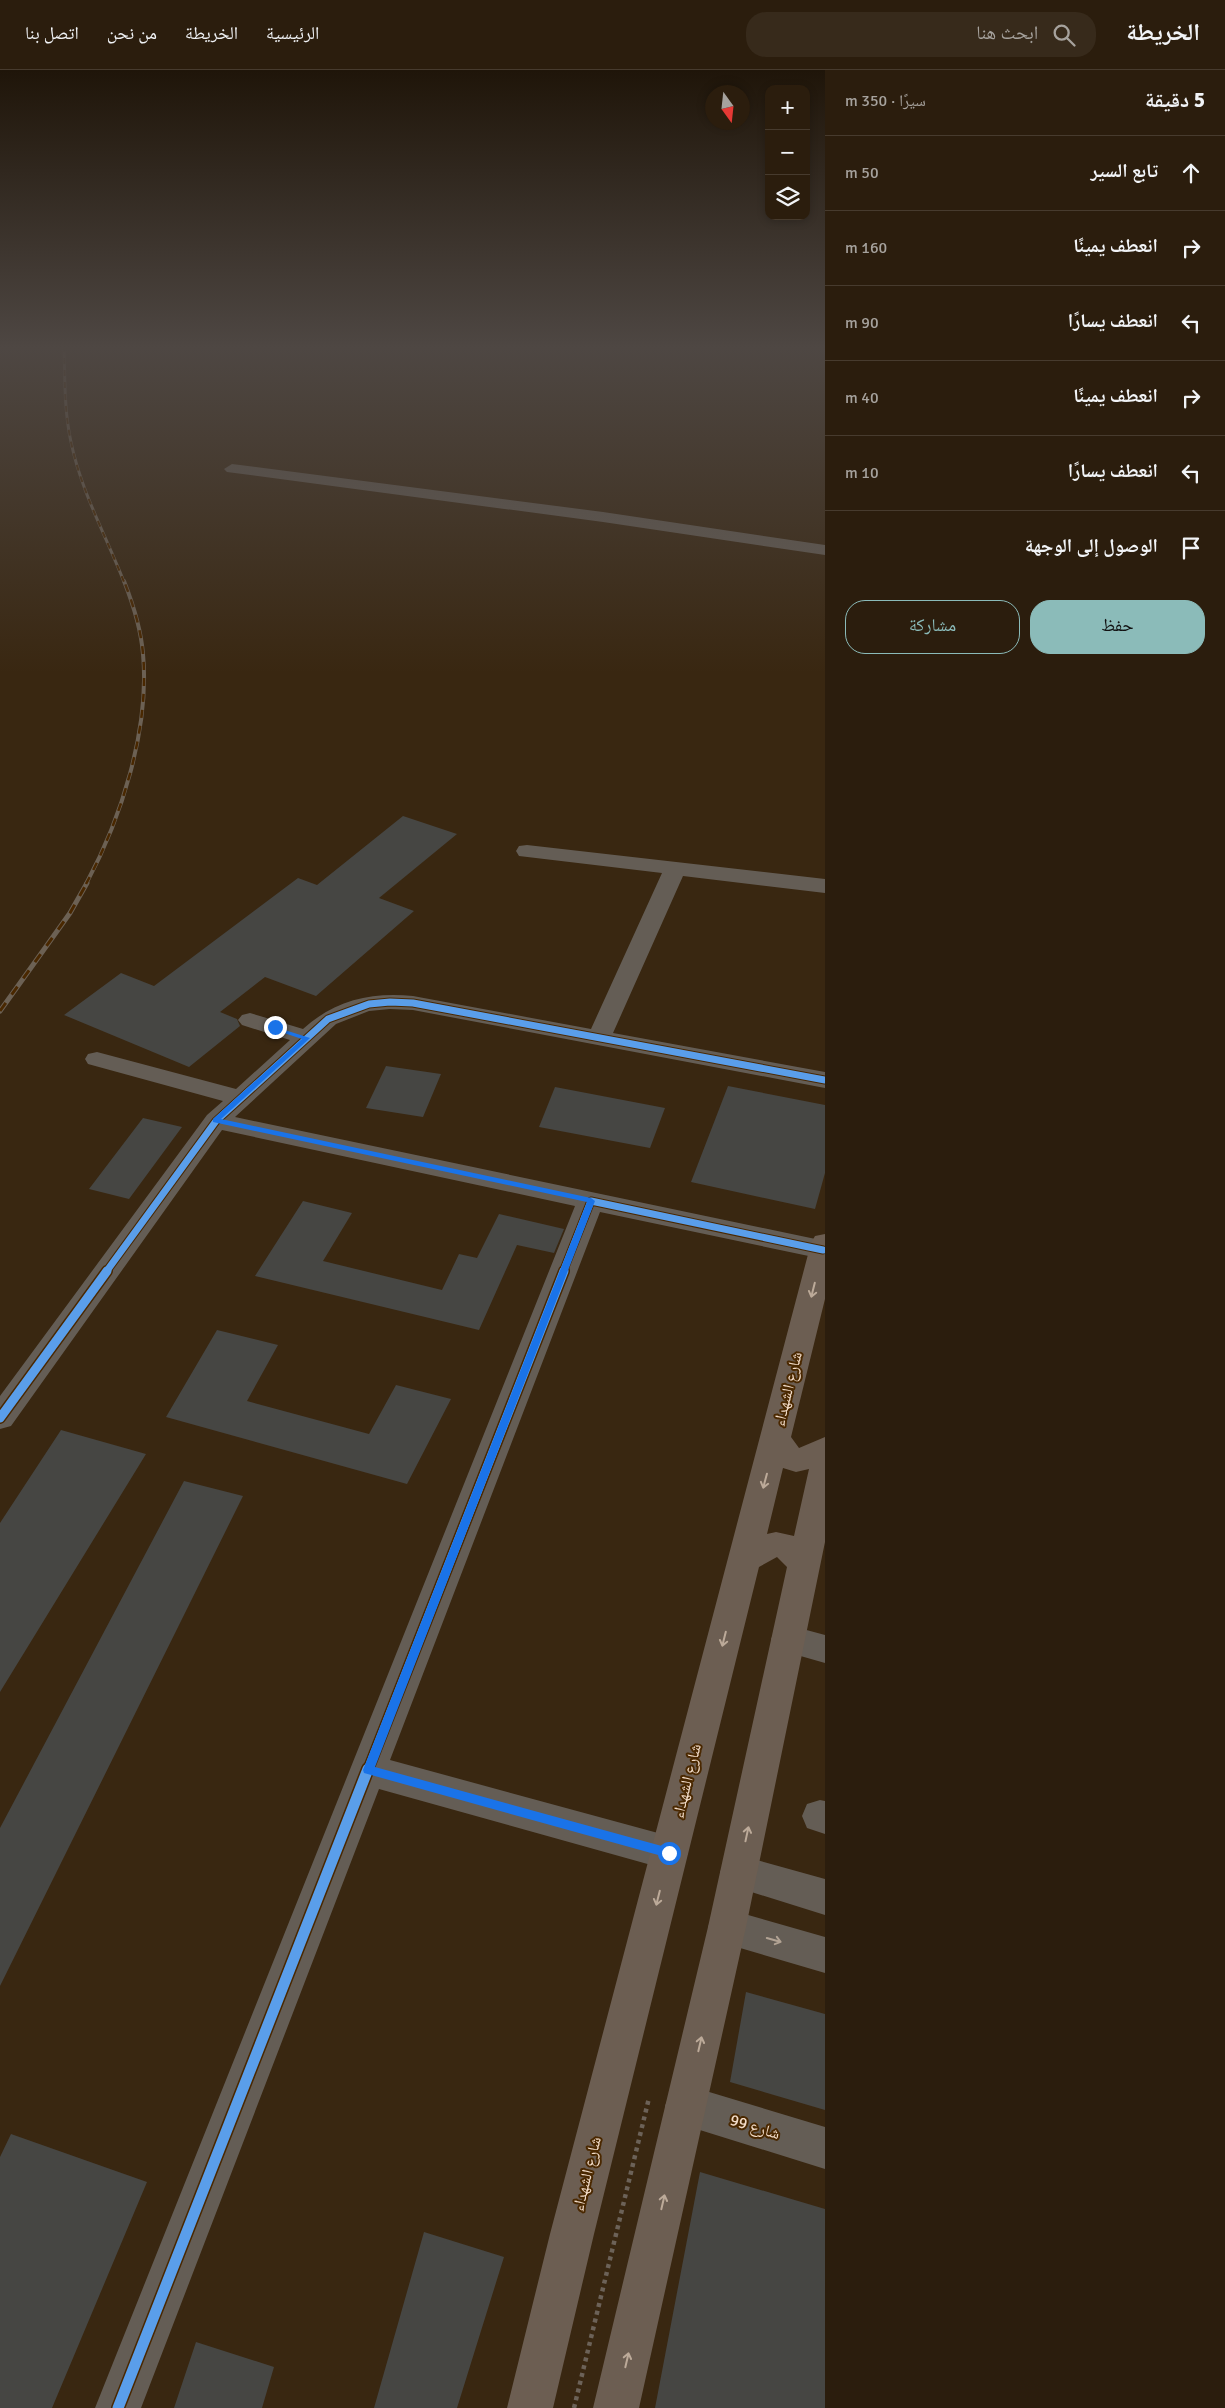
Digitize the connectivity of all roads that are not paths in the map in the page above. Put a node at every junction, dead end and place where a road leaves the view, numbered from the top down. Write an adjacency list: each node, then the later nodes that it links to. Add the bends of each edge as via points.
1 (232, 469): 2 (street, via 603,517)
2 (825, 550)
3 (527, 851): 4 (street)
4 (675, 869): 5 (street); 7 (street)
5 (825, 886)
6 (250, 1020): 8 (street)
7 (599, 1037): 8 (street, via 390,1000 346,1009 328,1019); 10 (street)
8 (307, 1038): 11 (street)
9 (96, 1059): 11 (street)
10 (825, 1080)
11 (240, 1098): 12 (street)
12 (216, 1120): 13 (street); 15 (street)
13 (591, 1201): 14 (street); 23 (street)
14 (824, 1246): 16 (highway, شارع الشهداء, one-way to 16)
15 (0, 1418)
16 (776, 1438): 17 (highway, via 784,1454 795,1461 809,1459); 19 (highway, شارع الشهداء, one-way to 19)
17 (825, 1449)
18 (825, 1466): 20 (highway)
19 (744, 1560): 20 (highway, via 765,1546 779,1543 795,1552); 24 (highway, شارع الشهداء, one-way to 24)
20 (804, 1564): 21 (highway)
21 (788, 1638): 22 (street); 25 (highway, one-way to 21)
22 (825, 1649)
23 (368, 1770): 24 (street); 31 (street)
24 (669, 1853): 32 (highway, شارع الشهداء, one-way to 32)
25 (738, 1872): 26 (street); 27 (highway)
26 (825, 1896)
27 (727, 1927): 28 (street, one-way to 28); 29 (highway, one-way to 27)
28 (825, 1955)
29 (686, 2106): 30 (street, شارع 99); 33 (highway, one-way to 29)
30 (825, 2148)
31 (118, 2408)
32 (530, 2408)
33 (616, 2408)

